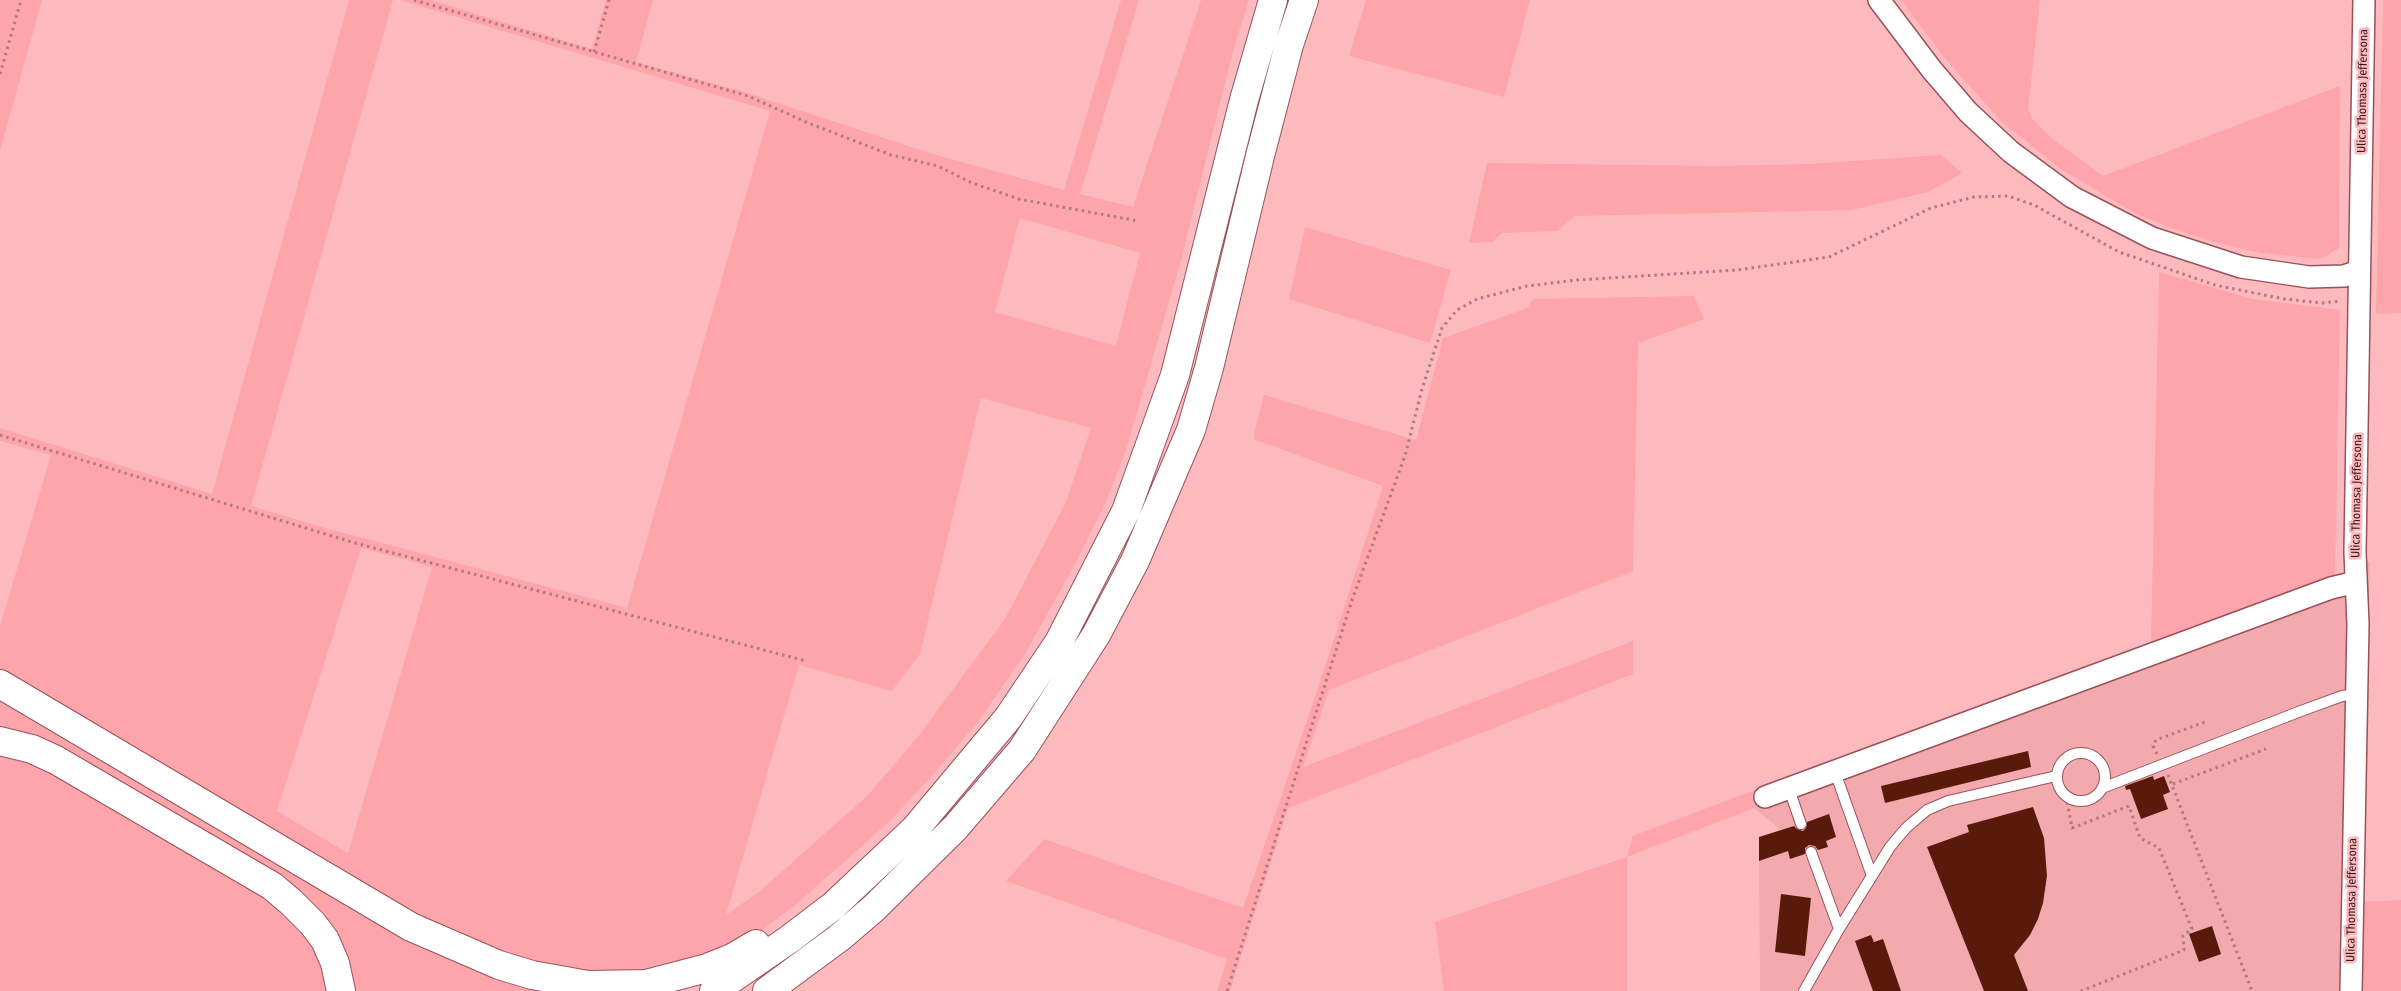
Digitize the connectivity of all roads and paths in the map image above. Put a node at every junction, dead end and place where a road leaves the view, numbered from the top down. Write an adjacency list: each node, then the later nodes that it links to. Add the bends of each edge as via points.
1 (21, 0): 9 (path)
2 (414, 0): 8 (path)
3 (609, 0): 8 (path)
4 (1272, 0): 31 (highway, via 1175,375 1126,512 1059,642 1008,718 946,795)
5 (1304, 0): 36 (highway, via 1279,82 1191,430 1135,561 1096,635 1022,750 955,828 874,908)
6 (1880, 0): 12 (street, via 1968,112 2011,152 2072,197 2152,238 2241,267 2308,277 2344,276)
7 (2364, 0): 12 (street, Ulica Thomasa Jeffersona)
8 (594, 52): 11 (path, via 748,96 891,155 938,166 1019,198)
9 (0, 74)
10 (2008, 196): 37 (path, via 1974,198 1931,208 1829,257 1737,270 1527,286 1477,299 1457,310 1442,328 1405,456 1352,600)
11 (1138, 221)
12 (2359, 271): 14 (street, Ulica Thomasa Jeffersona)
13 (0, 435): 15 (path, via 355,542)
14 (2356, 582): 17 (street, Ulica Thomasa Jeffersona); 22 (street, via 2330,588)
15 (806, 661)
16 (0, 684): 31 (highway, via 411,927 466,952 532,975 588,985 620,986 646,984 698,971 755,945 839,881)
17 (2356, 694): 21 (lane, via 2309,708); 41 (street, Ulica Thomasa Jeffersona)
18 (2205, 722): 21 (path, via 2156,740 2153,746)
19 (0, 741): 34 (highway, via 32,749 56,760 272,886 302,912 325,940 335,963)
20 (2266, 749): 24 (path)
21 (2162, 765): 24 (path); 25 (lane)
22 (1835, 772): 26 (street); 32 (lane)
23 (2056, 776): 25 (lane, via 2068,755 2089,753 2104,768); 27 (lane, via 2060,790); 32 (lane, via 1948,801 1927,810 1906,828)
24 (2173, 784): 40 (path)
25 (2102, 788): 27 (lane, via 2090,799 2082,801)
26 (1788, 789): 28 (street); 29 (lane)
27 (2066, 796): 39 (path, via 2072,828 2129,806 2140,838 2159,848 2192,929 2183,936 2184,950)
28 (1765, 797)
29 (1801, 824)
30 (1811, 852): 33 (lane)
31 (882, 862): 35 (highway, via 798,932)
32 (1872, 876): 33 (lane)
33 (1839, 929): 38 (lane)
34 (341, 991)
35 (714, 991)
36 (767, 991)
37 (1226, 991)
38 (1804, 991)
39 (2081, 991)
40 (2252, 991)
41 (2351, 991)

